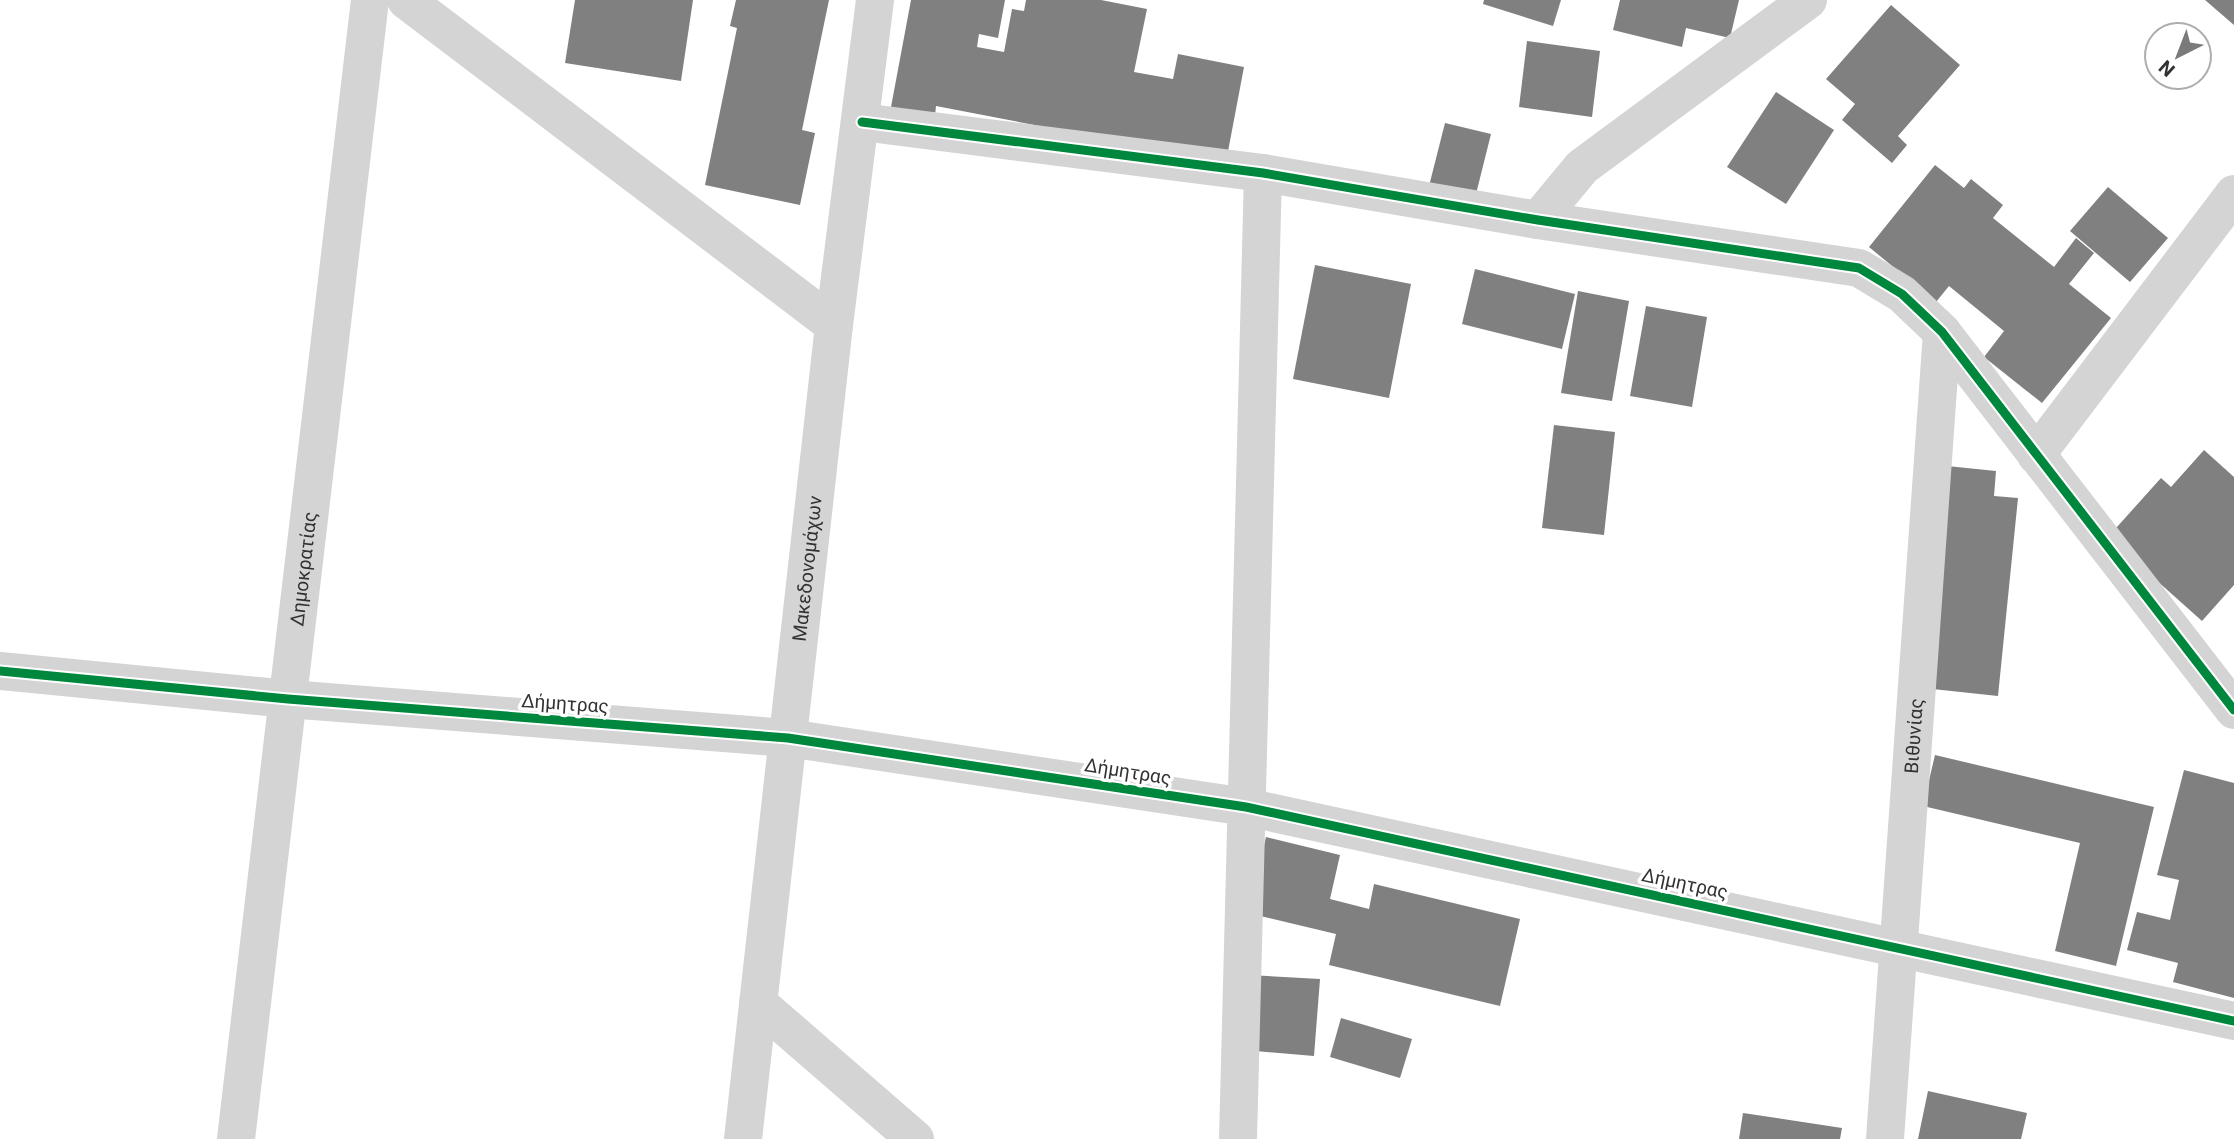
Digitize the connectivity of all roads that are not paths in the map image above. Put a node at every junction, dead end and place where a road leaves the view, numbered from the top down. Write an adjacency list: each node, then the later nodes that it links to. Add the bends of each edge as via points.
1 (370, 0): 13 (street, Δημοκρατίας)
2 (406, 0): 9 (street)
3 (875, 0): 5 (street, Μακεδονομάχων)
4 (1808, 0): 8 (street, via 1582,167)
5 (862, 122): 6 (street); 9 (street, Μακεδονομάχων)
6 (1263, 173): 8 (street); 16 (street)
7 (2234, 194): 11 (street)
8 (1538, 220): 10 (street, via 1859,268 1902,294)
9 (834, 325): 15 (street, Μακεδονομάχων)
10 (1942, 332): 11 (street); 17 (street, Βιθυνίας)
11 (2036, 455): 14 (street)
12 (0, 671): 13 (street, Δήμητρας)
13 (288, 699): 15 (street, Δήμητρας); 20 (street, Δημοκρατίας)
14 (2234, 709)
15 (788, 738): 16 (street, Δήμητρας); 18 (street, Μακεδονομάχων)
16 (1246, 807): 17 (street, Δήμητρας); 23 (street)
17 (1897, 947): 19 (street, Δήμητρας); 24 (street, Βιθυνίας)
18 (758, 1003): 21 (street, Μακεδονομάχων); 22 (street)
19 (2234, 1021)
20 (236, 1139)
21 (743, 1139)
22 (915, 1139)
23 (1238, 1139)
24 (1885, 1139)

